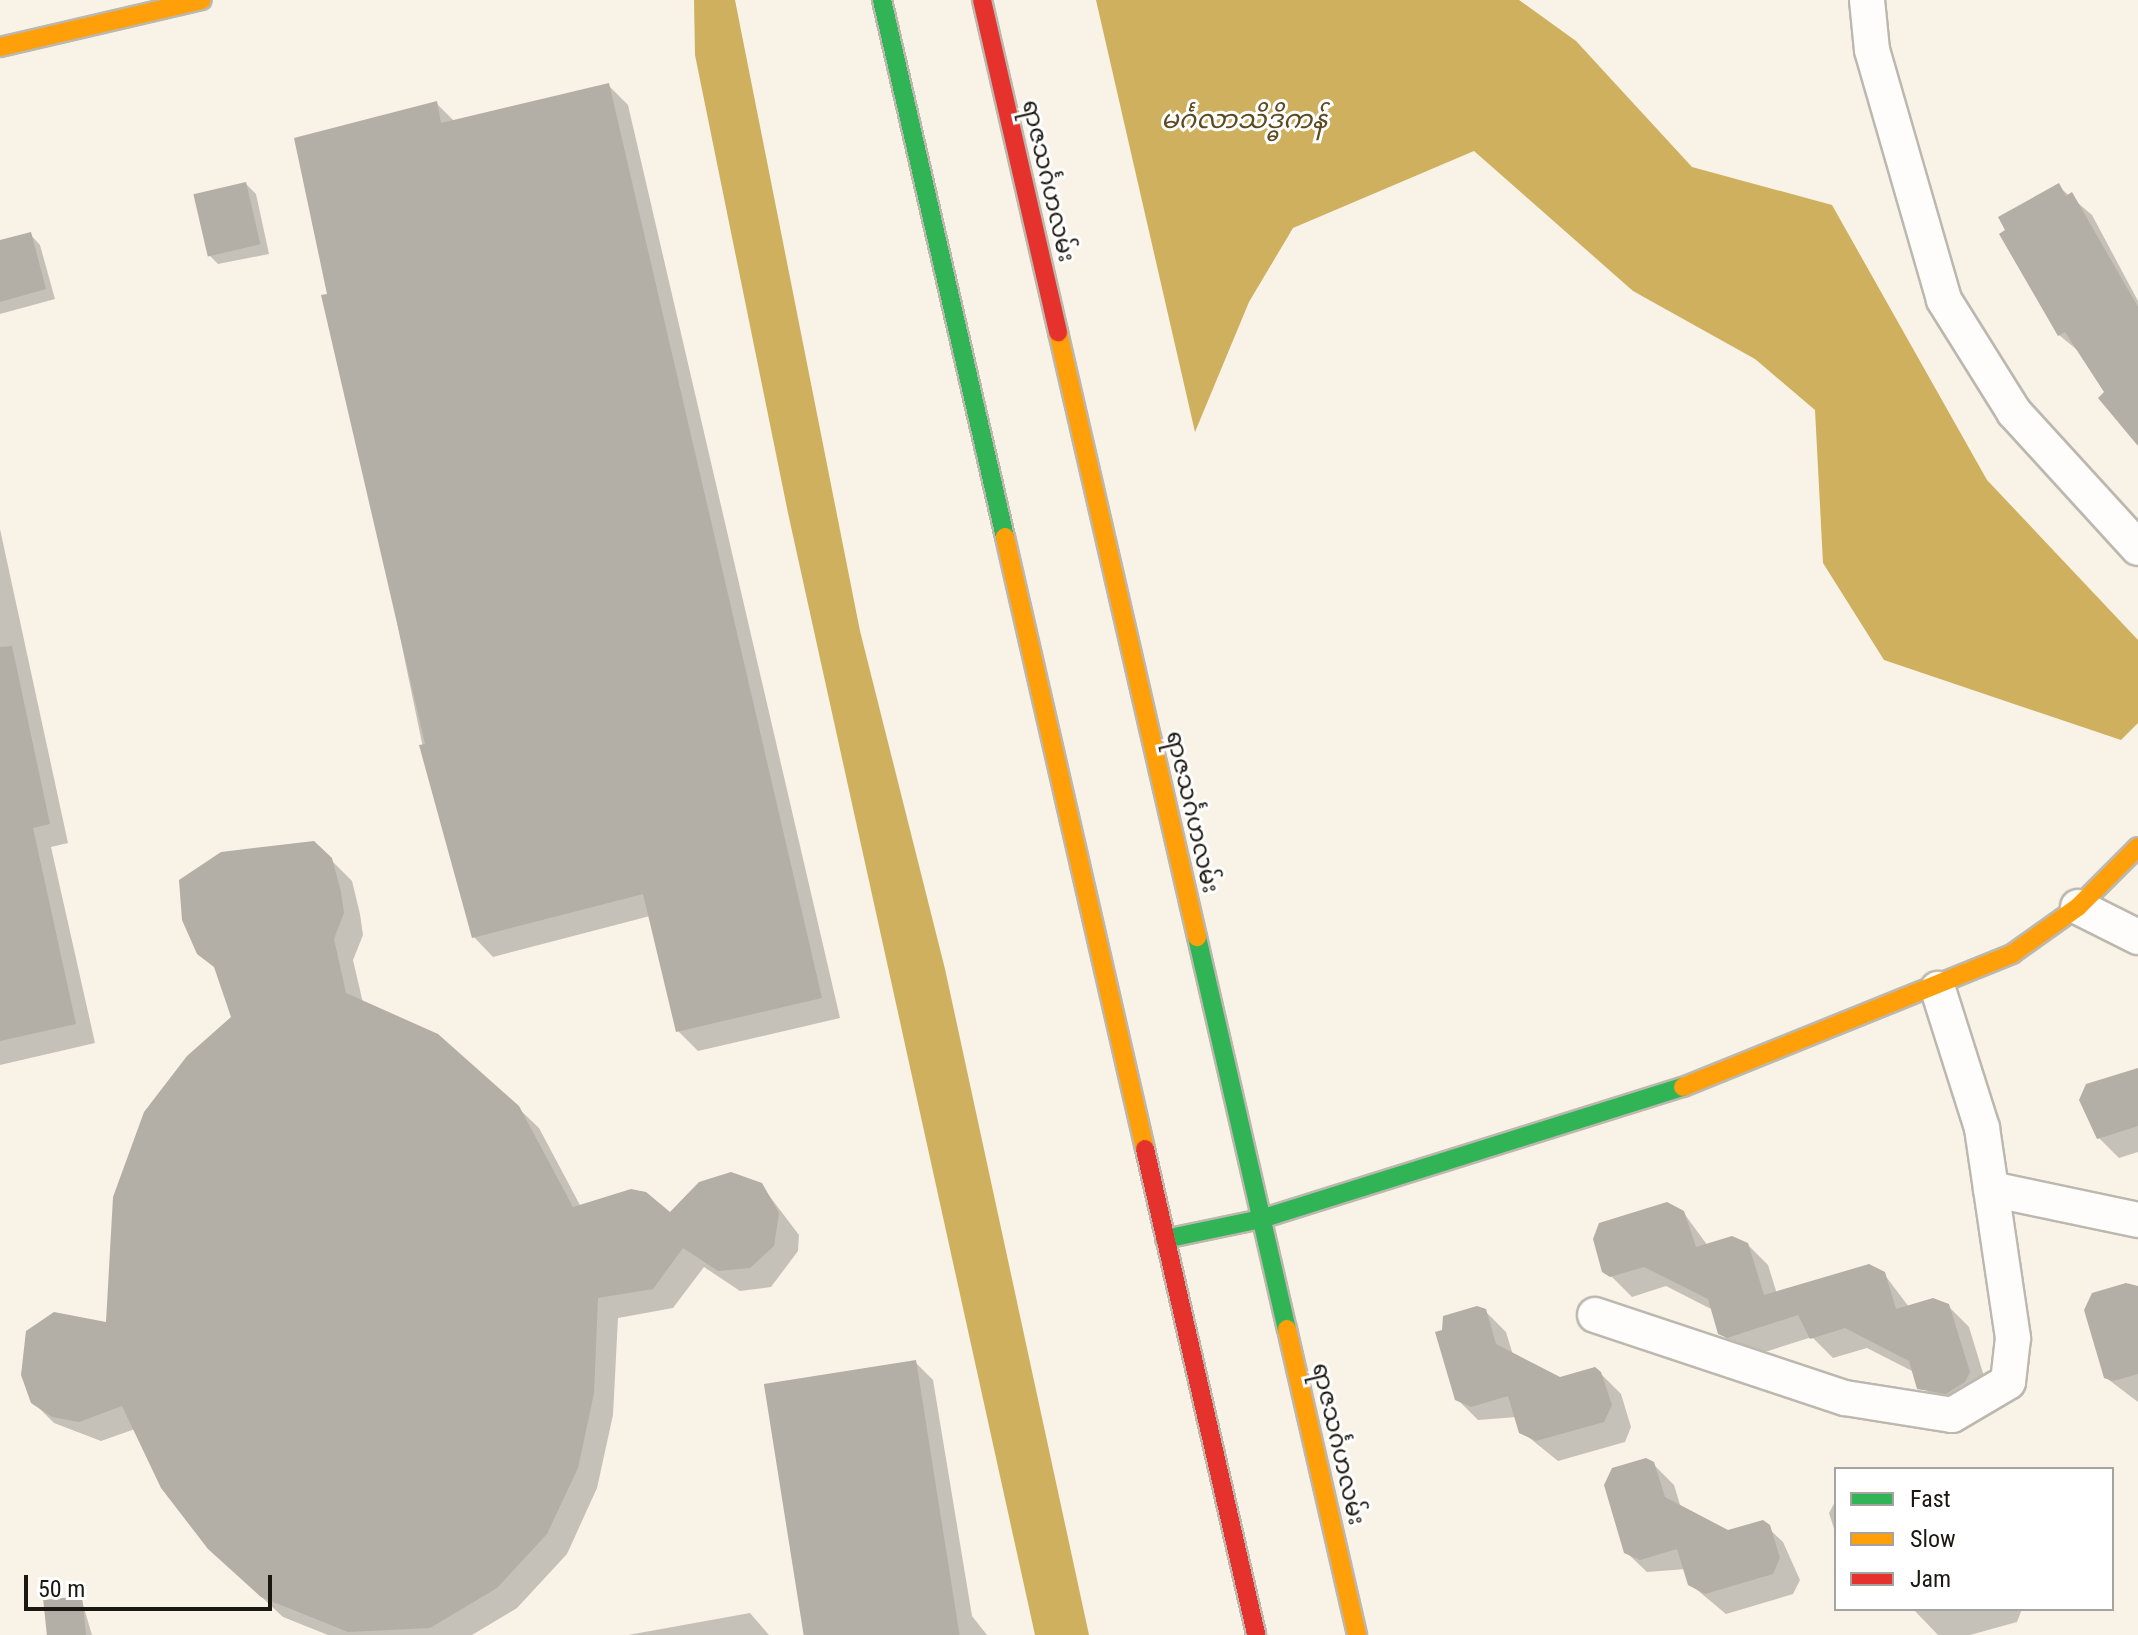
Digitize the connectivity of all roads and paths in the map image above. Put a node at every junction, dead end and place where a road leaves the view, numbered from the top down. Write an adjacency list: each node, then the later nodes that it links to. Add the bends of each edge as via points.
1 (202, 0): 5 (main road)
2 (882, 0): 14 (main road)
3 (982, 0): 12 (main road, ရာဇသင်္ဂဟလမ်း)
4 (1867, 0): 6 (street, via 1872,50 1944,300 2014,412)
5 (0, 47)
6 (2138, 548)
7 (2138, 847): 8 (main road)
8 (2078, 907): 9 (street); 10 (main road, via 2012,954)
9 (2138, 937)
10 (1938, 989): 11 (street, via 1982,1128); 12 (main road, via 1660,1096)
11 (1991, 1189): 13 (street); 15 (street, via 2013,1338 2008,1382 1952,1415 1845,1398)
12 (1261, 1219): 14 (main road); 17 (main road, ရာဇသင်္ဂဟလမ်း)
13 (2138, 1220)
14 (1165, 1239): 16 (main road)
15 (1595, 1315)
16 (1256, 1635)
17 (1357, 1635)

